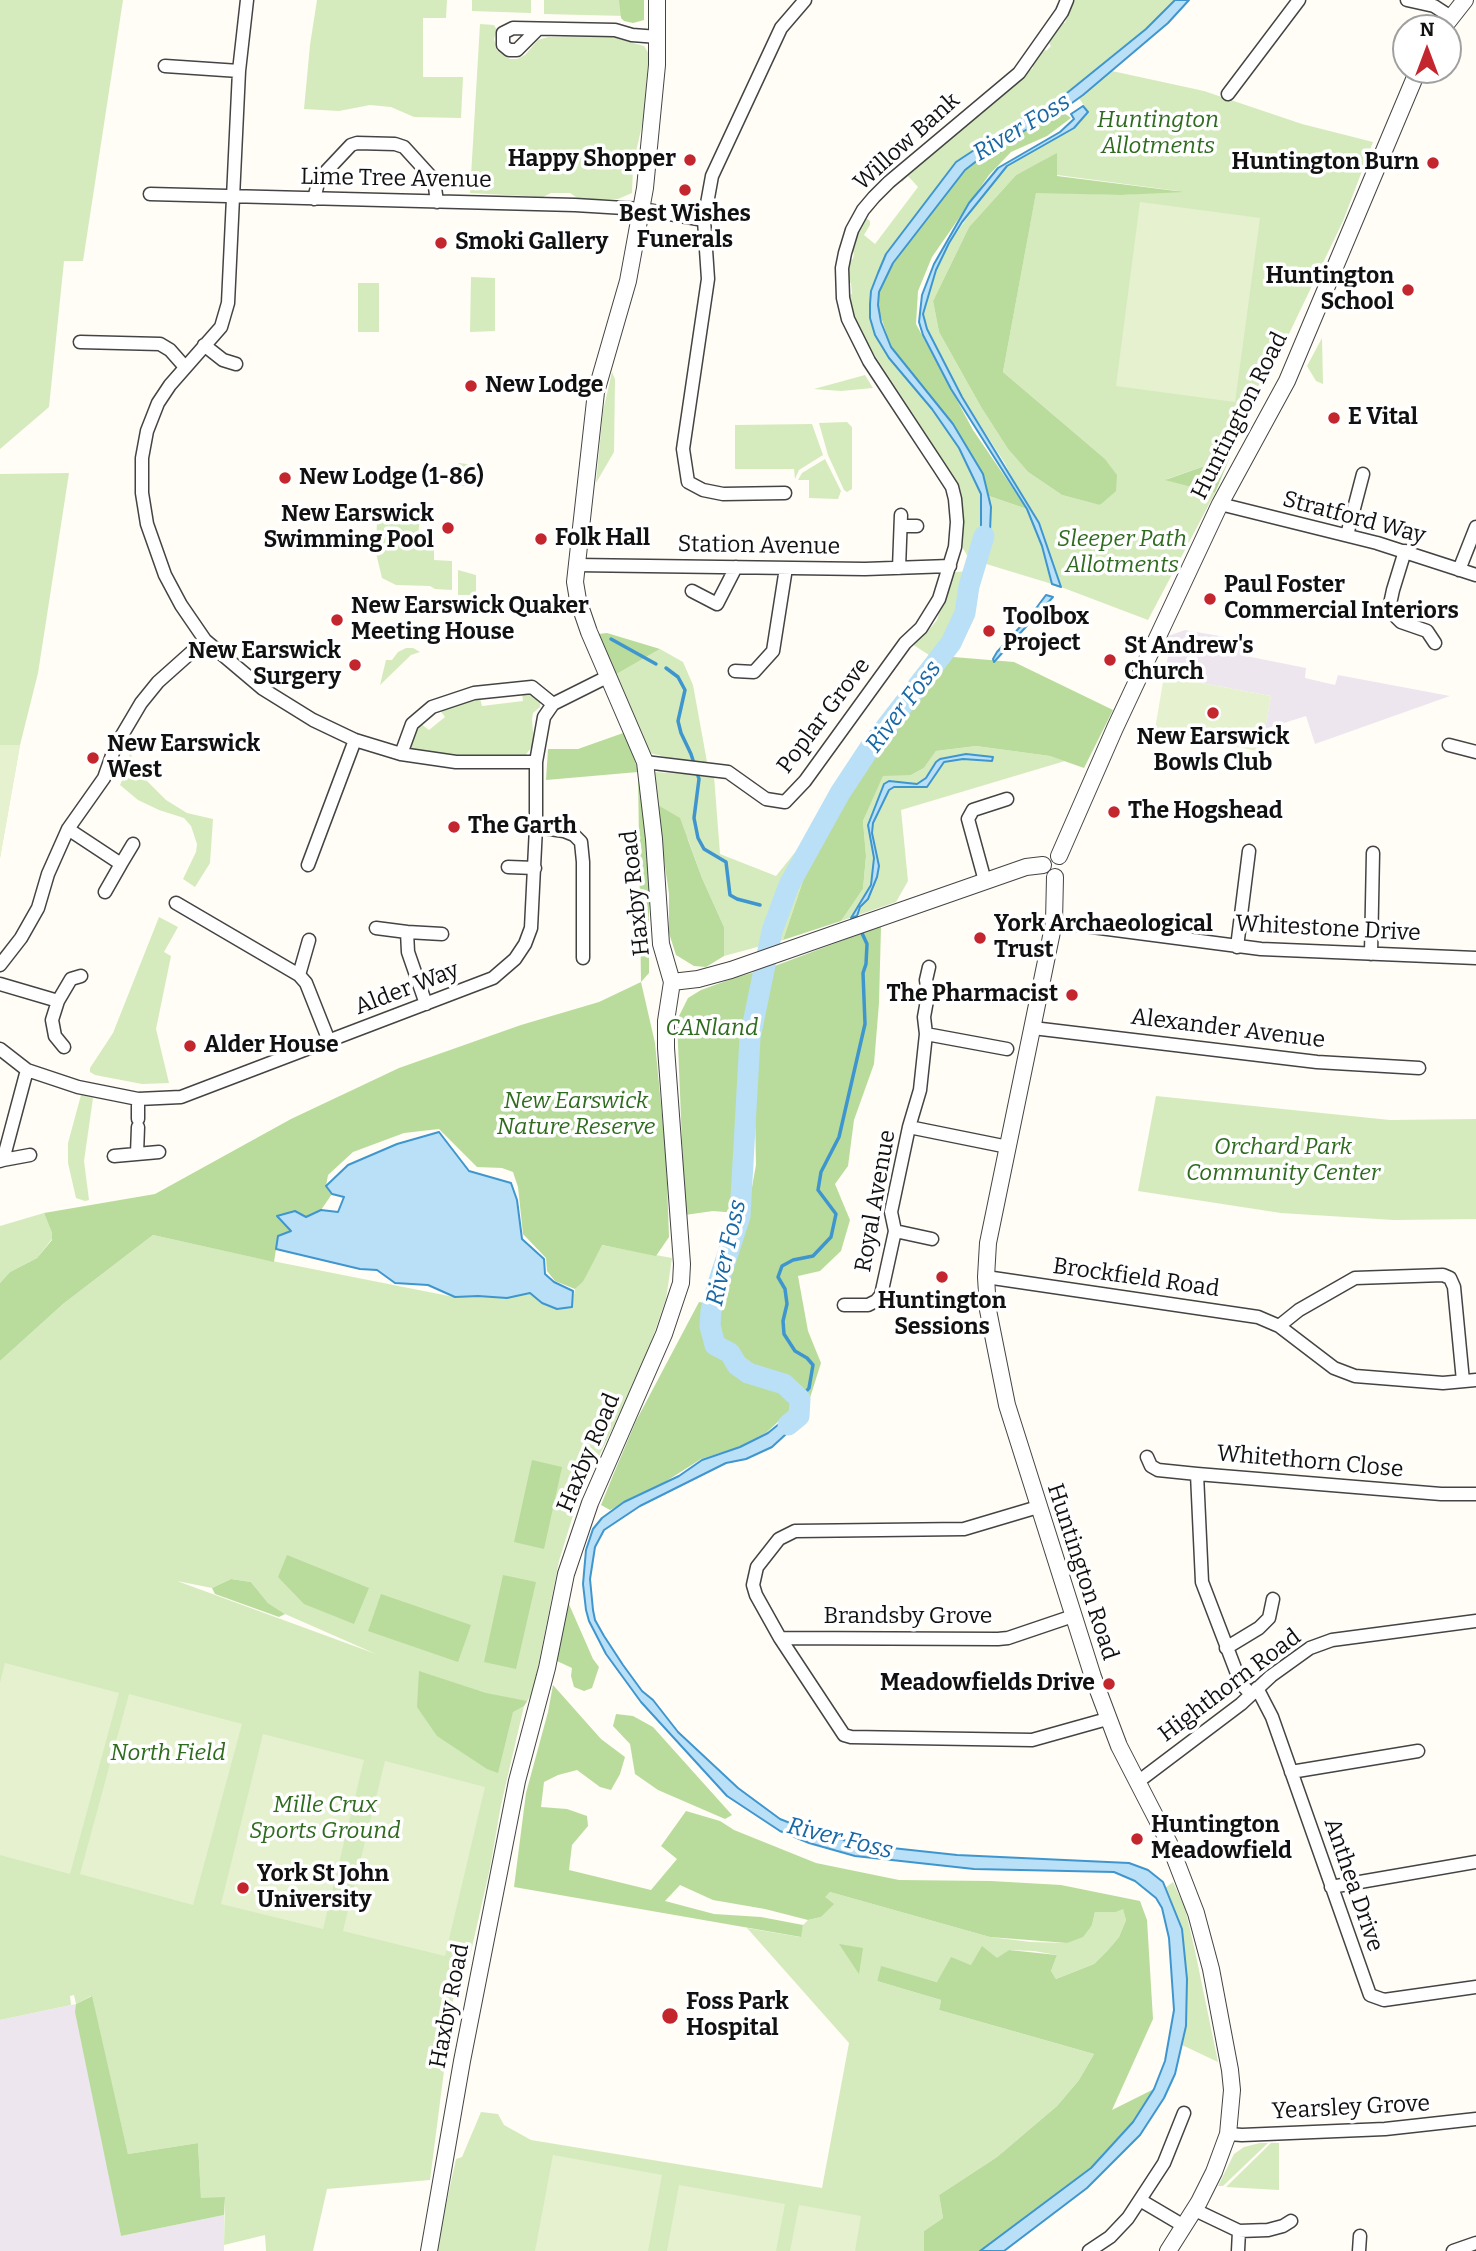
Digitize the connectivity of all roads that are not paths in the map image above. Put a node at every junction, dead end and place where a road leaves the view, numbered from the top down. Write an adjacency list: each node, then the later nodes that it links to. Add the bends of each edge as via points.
1 (247, 0): 13 (street)
2 (657, 0): 11 (street, Haxby Road)
3 (805, 0): 21 (street, via 780,28 744,106 712,176)
4 (1067, 0): 34 (street, Willow Bank, via 1019,73 888,182 863,210 852,230 842,268 848,319 869,361 956,499)
5 (1299, 0): 15 (street)
6 (1407, 0): 8 (street, via 1434,6)
7 (1465, 0): 9 (street)
8 (1440, 14)
9 (1454, 14)
10 (538, 29): 11 (street, via 615,30)
11 (658, 37): 20 (street, Haxby Road)
12 (165, 66): 13 (street)
13 (239, 71): 17 (street)
14 (1412, 84): 28 (street, Huntington Road, via 1287,381)
15 (1228, 94)
16 (150, 193): 17 (street, Lime Tree Avenue)
17 (233, 196): 18 (street, Lime Tree Avenue); 23 (street, via 228,303 221,327)
18 (314, 198): 19 (street, Lime Tree Avenue); 19 (street, via 319,179 351,145 396,144 434,180)
19 (437, 202): 20 (street, Lime Tree Avenue)
20 (641, 209): 21 (street, Lime Tree Avenue); 33 (street, Haxby Road, via 628,281 596,392)
21 (704, 220): 27 (street, via 708,279 683,449 688,482 723,494)
22 (79, 342): 25 (street, via 160,344)
23 (204, 345): 24 (street); 25 (street)
24 (236, 364)
25 (185, 367): 41 (street, via 158,403 147,431 142,493 147,524 165,575)
26 (1363, 474): 31 (street)
27 (785, 492)
28 (1220, 504): 31 (street, Stratford Way); 58 (street, Huntington Road)
29 (917, 526): 37 (street, via 901,520)
30 (1476, 527): 38 (street)
31 (1347, 535): 32 (street, Stratford Way)
32 (1405, 551): 38 (street, Stratford Way); 42 (street, via 1390,604 1392,613 1401,622 1427,631)
33 (576, 565): 35 (street, Station Avenue); 44 (street, Haxby Road, via 578,600)
34 (950, 566): 37 (street, Station Avenue); 51 (street, Poplar Grove, via 939,599 921,628 785,802 766,800 728,772)
35 (736, 567): 36 (street, Station Avenue); 40 (street, via 717,604)
36 (786, 568): 37 (street, Station Avenue); 43 (street, via 773,651 754,672)
37 (899, 568)
38 (1459, 570): 39 (street, Stratford Way)
39 (1476, 575)
40 (692, 591)
41 (205, 640): 46 (street, via 263,689); 54 (street, via 141,703 115,747 104,778)
42 (1435, 643)
43 (735, 671)
44 (609, 676): 45 (street); 51 (street, Haxby Road)
45 (553, 704): 49 (street, via 532,687 474,693 432,707 412,724); 50 (street, Alder Way, via 544,717)
46 (355, 740): 49 (street); 60 (street)
47 (1449, 745): 48 (street)
48 (1476, 752)
49 (401, 754): 50 (street, via 456,762)
50 (536, 762): 53 (street, Alder Way)
51 (645, 762): 81 (street, Haxby Road, via 661,944)
52 (1007, 799): 65 (street, via 973,810 968,819)
53 (536, 827): 63 (street, Alder Way); 75 (street, via 564,831 581,842)
54 (68, 829): 59 (street); 77 (street, via 38,908)
55 (133, 844): 59 (street)
56 (1249, 851): 73 (street)
57 (1373, 853): 74 (street)
58 (1059, 856): 61 (street, via 1050,856); 64 (street, via 1065,871)
59 (121, 864): 66 (street)
60 (308, 865)
61 (1043, 865): 64 (street, via 1046,873); 65 (street)
62 (508, 867): 63 (street)
63 (535, 868): 84 (street, Alder Way, via 531,928 514,959 494,978)
64 (1055, 877): 68 (street, Huntington Road)
65 (985, 881): 81 (street, via 731,970)
66 (105, 892)
67 (176, 903): 79 (street)
68 (1054, 922): 73 (street, Whitestone Drive); 85 (street, Huntington Road)
69 (376, 928): 70 (street)
70 (407, 932): 71 (street); 84 (street, via 408,952)
71 (442, 934)
72 (309, 940): 79 (street)
73 (1237, 947): 74 (street, Whitestone Drive)
74 (1371, 954): 76 (street, Whitestone Drive)
75 (583, 958)
76 (1476, 958)
77 (0, 965)
78 (929, 967): 86 (street, Royal Avenue)
79 (299, 975): 87 (street)
80 (81, 976): 83 (street, via 71,979)
81 (672, 982): 134 (street, Haxby Road, via 666,1048 681,1283 664,1334 590,1503 566,1574 517,1781)
82 (0, 984): 83 (street)
83 (58, 1001): 88 (street, via 52,1020 55,1036)
84 (426, 1004): 87 (street, Alder Way)
85 (1032, 1028): 91 (street, Alexander Avenue, via 1317,1062); 95 (street, Huntington Road)
86 (926, 1034): 90 (street); 94 (street, Royal Avenue, via 920,1090)
87 (329, 1041): 93 (street, Alder Way, via 192,1094)
88 (64, 1047)
89 (0, 1049): 92 (street, Alder Way)
90 (1007, 1049)
91 (1419, 1068)
92 (27, 1070): 93 (street, Alder Way); 100 (street)
93 (138, 1099): 97 (street)
94 (909, 1127): 95 (street); 101 (street, Royal Avenue, via 891,1212)
95 (1007, 1147): 103 (street, Huntington Road)
96 (159, 1152): 97 (street)
97 (137, 1154): 99 (street)
98 (30, 1155): 100 (street)
99 (114, 1156)
100 (2, 1160)
101 (895, 1231): 102 (street); 104 (street, Royal Avenue, via 881,1295 868,1305)
102 (932, 1239)
103 (986, 1277): 105 (street, Brockfield Road, via 1243,1315); 110 (street, Huntington Road, via 995,1357)
104 (844, 1305)
105 (1279, 1326): 106 (street, Brockfield Road, via 1343,1373 1404,1381); 106 (street, via 1355,1278 1443,1275 1454,1287)
106 (1469, 1380)
107 (1147, 1457): 108 (street, Whitethorn Close, via 1158,1470)
108 (1197, 1475): 109 (street, Whitethorn Close); 115 (street, Anthea Drive, via 1202,1582)
109 (1476, 1494)
110 (1038, 1507): 112 (street, Huntington Road); 114 (street, via 964,1529 807,1529 786,1534 757,1567 753,1585)
111 (1273, 1599): 115 (street, via 1269,1618)
112 (1073, 1616): 114 (street, Brandsby Grove, via 998,1639); 117 (street, Huntington Road)
113 (1476, 1621): 116 (street, Highthorn Road, via 1332,1640 1310,1648)
114 (780, 1638): 117 (street, via 839,1731 850,1737 1032,1740)
115 (1226, 1648): 116 (street, Anthea Drive, via 1241,1684)
116 (1254, 1691): 119 (street, Anthea Drive, via 1272,1717); 120 (street, Highthorn Road)
117 (1107, 1719): 120 (street, Huntington Road)
118 (1418, 1751): 119 (street)
119 (1292, 1772): 122 (street, Anthea Drive)
120 (1139, 1781): 126 (street, Huntington Road, via 1181,1872 1208,1958 1230,2070)
121 (1476, 1861): 122 (street)
122 (1331, 1887): 123 (street, Anthea Drive, via 1367,1990 1375,1998)
123 (1476, 1987)
124 (1184, 2113): 127 (street, via 1164,2163)
125 (1476, 2119): 126 (street, Yearsley Grove, via 1385,2129)
126 (1228, 2134): 128 (street, Huntington Road)
127 (1140, 2200): 130 (street); 135 (street, via 1120,2227)
128 (1195, 2210): 130 (street, Huntington Road); 131 (street)
129 (1292, 2221): 131 (street, via 1269,2230)
130 (1184, 2227): 136 (street, Huntington Road)
131 (1239, 2231): 137 (street)
132 (1360, 2236): 138 (street)
133 (1476, 2243): 139 (street)
134 (429, 2251)
135 (1089, 2251)
136 (1168, 2251)
137 (1238, 2251)
138 (1359, 2251)
139 (1453, 2251)

